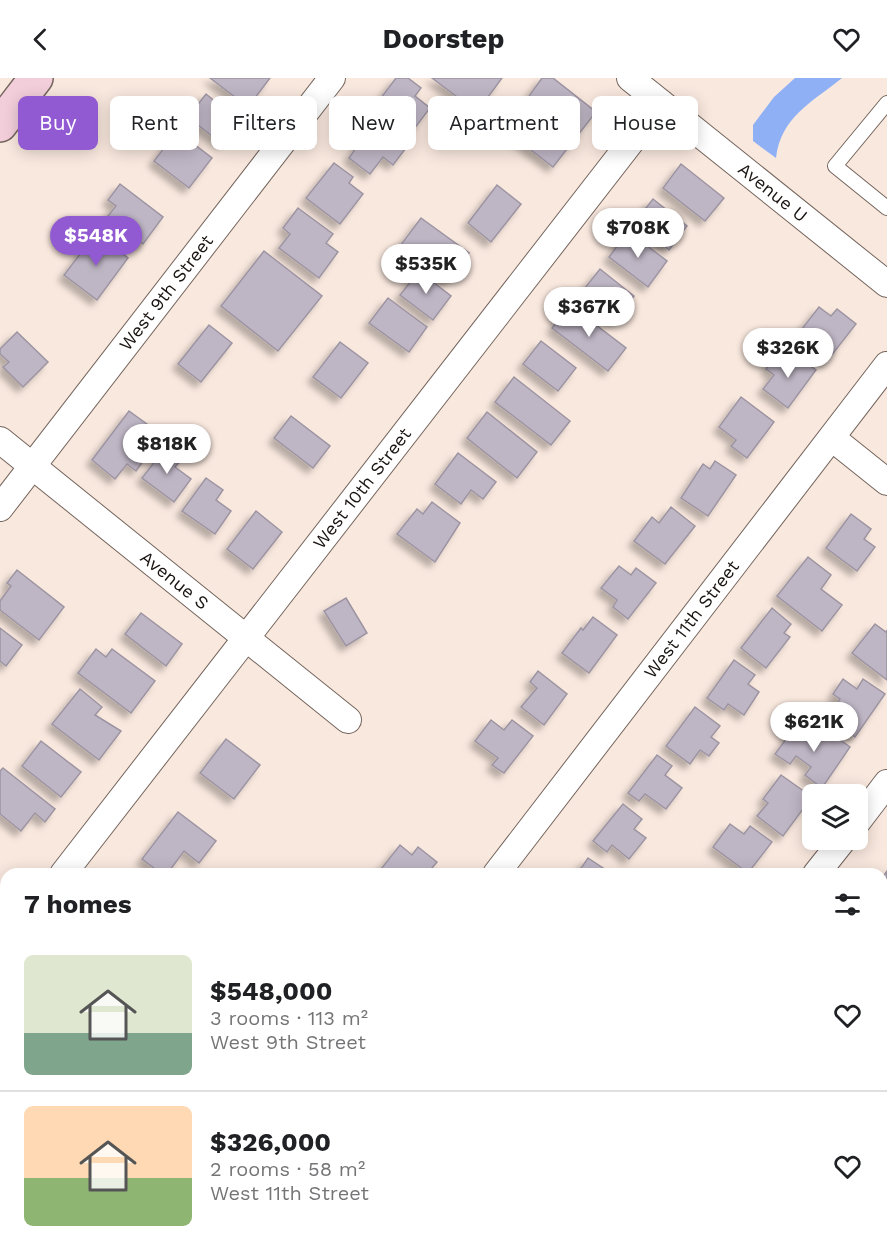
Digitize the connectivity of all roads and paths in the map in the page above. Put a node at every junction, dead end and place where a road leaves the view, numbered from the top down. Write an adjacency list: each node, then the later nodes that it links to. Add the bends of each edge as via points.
1 (36, 78): 6 (main road)
2 (332, 78): 14 (street, West 9th Street)
3 (630, 78): 4 (street, Avenue U)
4 (651, 96)
5 (887, 102): 9 (lane, via 835,166)
6 (0, 125)
7 (698, 133): 10 (street, Avenue U)
8 (625, 150): 17 (street, West 10th Street)
9 (887, 208)
10 (887, 284)
11 (887, 365): 12 (street, West 11th Street)
12 (832, 438): 15 (street); 23 (street, West 11th Street)
13 (0, 440): 14 (street, Avenue S)
14 (32, 466): 16 (street, West 9th Street); 17 (street, Avenue S)
15 (887, 482)
16 (0, 508)
17 (247, 639): 18 (street, Avenue S); 22 (street, West 10th Street)
18 (348, 720)
19 (887, 783): 20 (street)
20 (868, 807)
21 (835, 850): 24 (street)
22 (68, 868)
23 (501, 868)
24 (821, 868)

